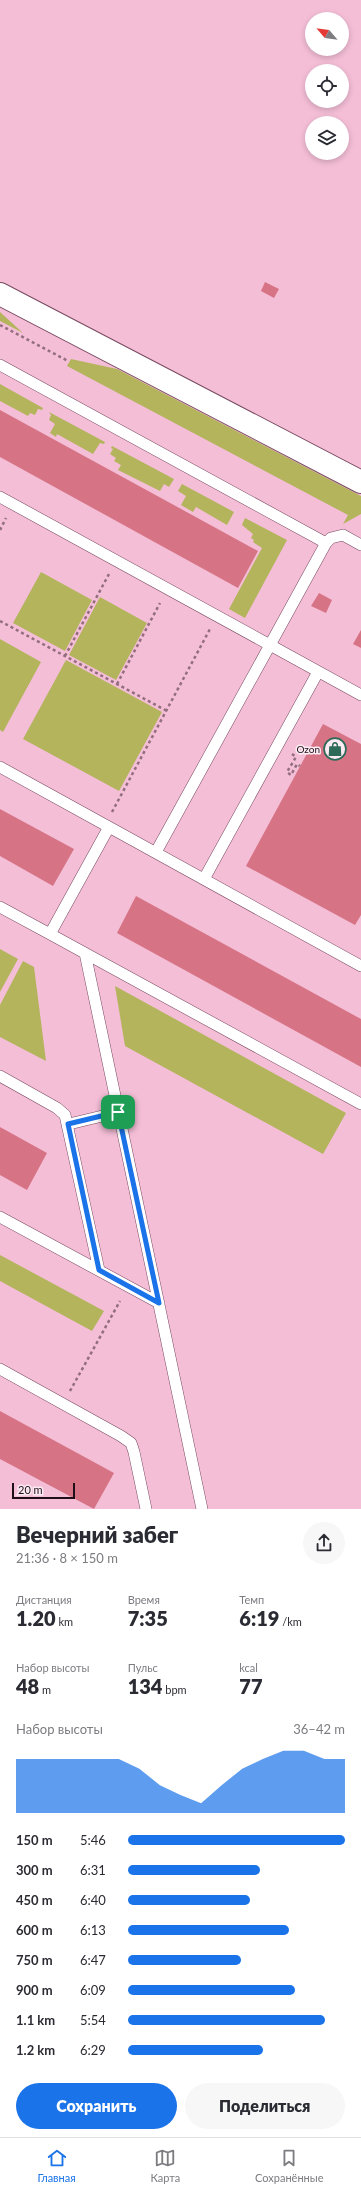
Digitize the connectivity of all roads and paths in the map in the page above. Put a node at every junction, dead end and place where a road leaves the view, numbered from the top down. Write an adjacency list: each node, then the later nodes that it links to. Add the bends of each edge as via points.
1 (0, 294): 5 (street)
2 (0, 326): 3 (path)
3 (68, 361)
4 (0, 364): 7 (lane)
5 (361, 482)
6 (0, 497): 9 (lane)
7 (326, 543): 8 (lane, via 331,538 343,535); 13 (lane)
8 (361, 545)
9 (116, 560): 10 (lane); 14 (path)
10 (168, 589): 11 (lane); 16 (path)
11 (217, 616): 13 (lane); 18 (path)
12 (0, 621): 14 (path)
13 (270, 645): 15 (lane); 23 (lane)
14 (65, 656): 16 (path)
15 (318, 672): 17 (lane); 24 (lane)
16 (117, 684): 18 (path)
17 (361, 695)
18 (167, 710): 22 (path)
19 (296, 757): 20 (path, via 287,772 292,775 297,764)
20 (300, 766)
21 (0, 767): 22 (lane)
22 (107, 826): 23 (lane); 26 (lane)
23 (156, 852): 24 (lane)
24 (204, 879): 28 (lane)
25 (0, 906): 26 (lane)
26 (50, 934): 27 (lane)
27 (85, 953): 30 (lane); 31 (lane)
28 (361, 966)
29 (0, 1076): 32 (lane, via 57,1108 65,1115)
30 (361, 1104)
31 (118, 1112): 32 (lane); 36 (lane)
32 (68, 1124): 34 (lane)
33 (0, 1216): 34 (lane)
34 (99, 1270): 35 (lane)
35 (128, 1286): 36 (lane); 38 (path)
36 (159, 1303): 40 (lane)
37 (0, 1369): 38 (lane)
38 (63, 1404): 39 (lane, via 131,1443)
39 (146, 1509)
40 (202, 1509)

